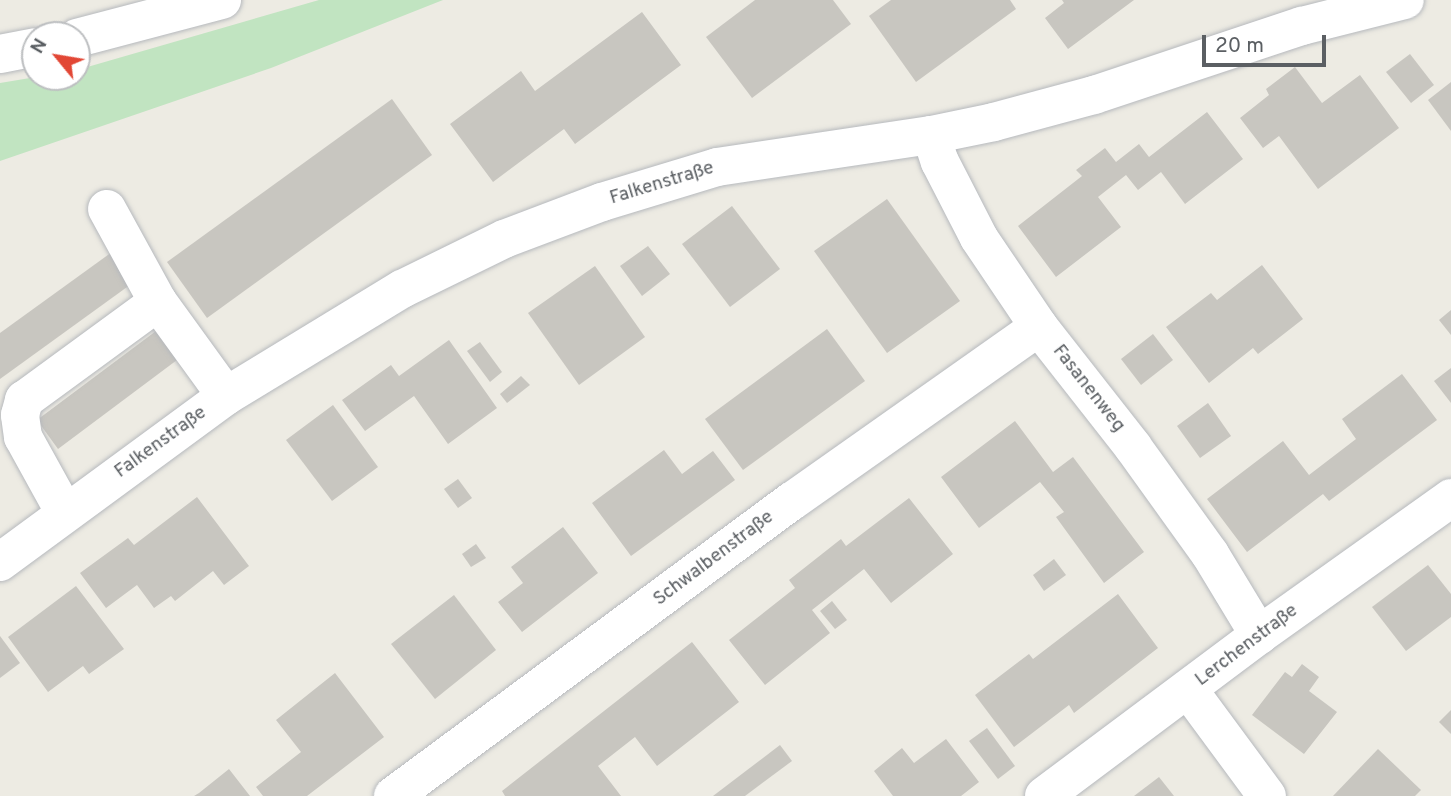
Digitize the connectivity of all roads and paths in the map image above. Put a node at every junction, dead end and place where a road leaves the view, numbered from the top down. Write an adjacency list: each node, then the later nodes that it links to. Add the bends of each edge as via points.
1 (222, 0): 3 (street)
2 (1405, 0): 6 (street, Falkenstraße, via 1301,26 1094,94)
3 (91, 34)
4 (21, 50): 5 (street)
5 (0, 54)
6 (931, 135): 9 (street, Fasanenweg, via 979,239); 10 (street, Falkenstraße, via 717,167 602,202 504,239 402,289)
7 (107, 209): 8 (street)
8 (158, 302): 10 (street); 12 (street, via 24,400 20,415 23,438)
9 (1039, 327): 14 (street, Fasanenweg, via 1210,554); 16 (street, Schwalbenstraße, via 792,501)
10 (226, 396): 12 (street, Falkenstraße)
11 (1451, 498): 14 (street, Lerchenstraße)
12 (65, 513): 13 (street, Falkenstraße)
13 (0, 562)
14 (1259, 635): 15 (street, Lerchenstraße)
15 (1188, 689): 17 (street, Lerchenstraße); 18 (street)
16 (393, 796)
17 (1044, 796)
18 (1266, 796)

